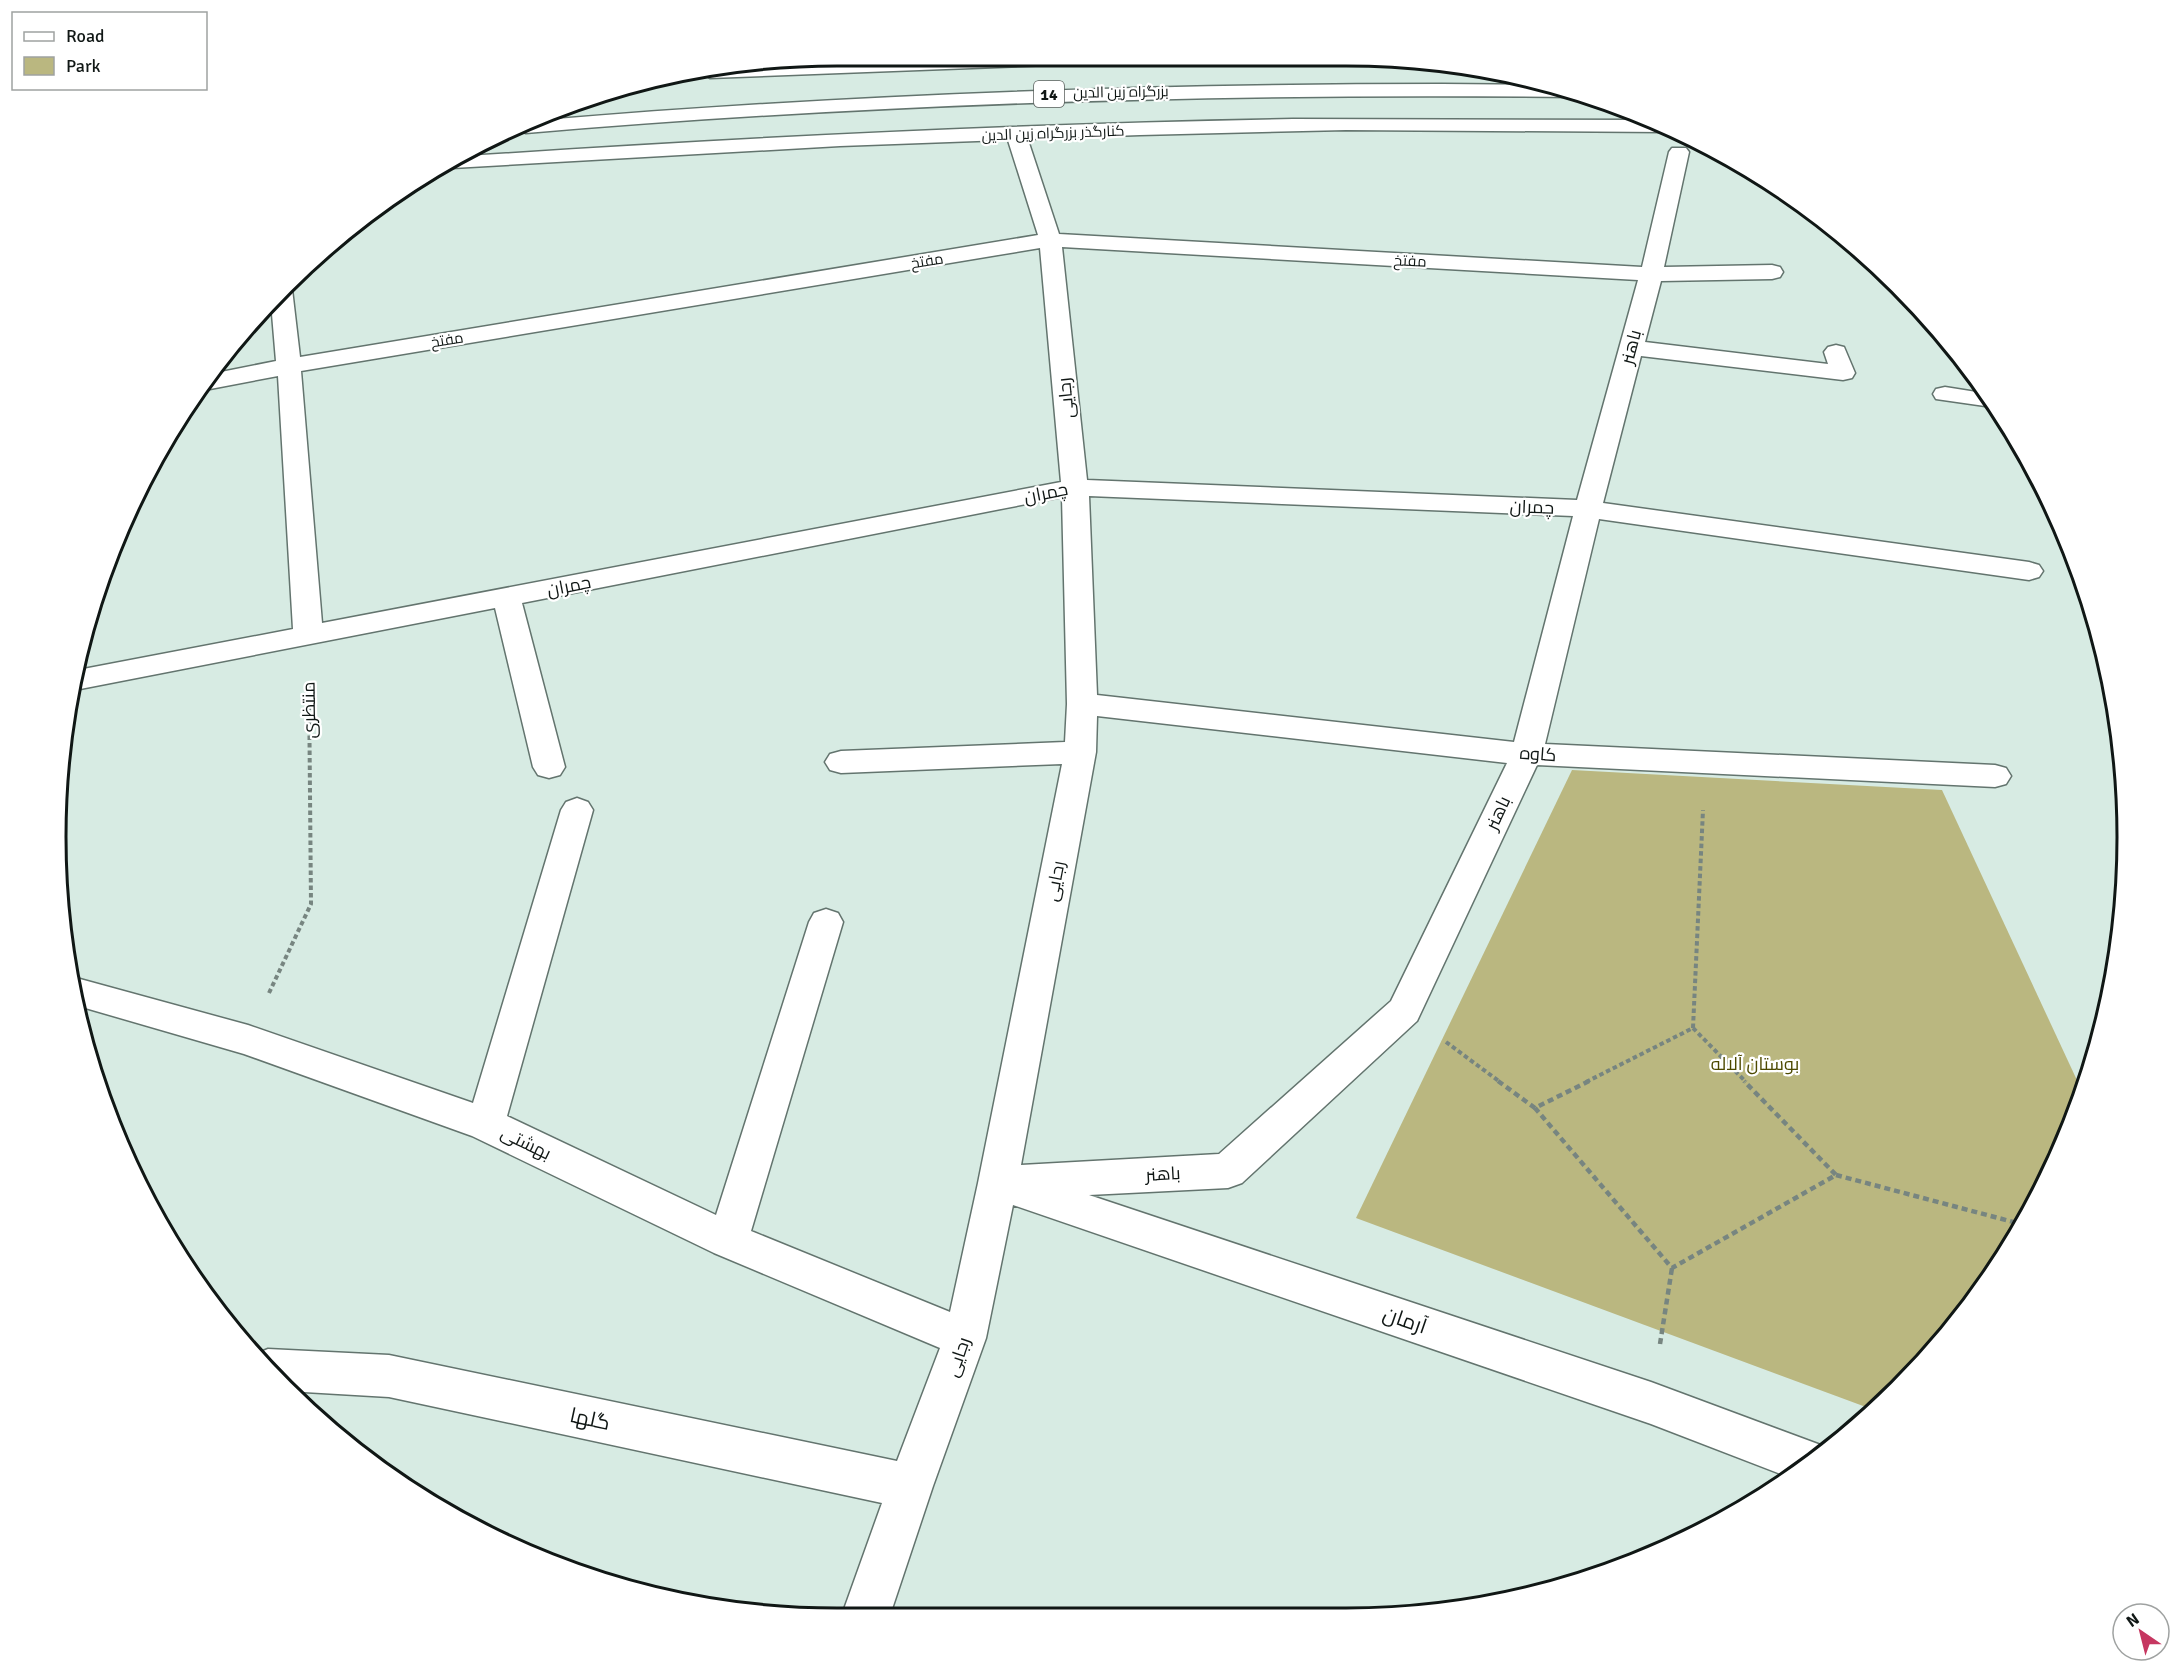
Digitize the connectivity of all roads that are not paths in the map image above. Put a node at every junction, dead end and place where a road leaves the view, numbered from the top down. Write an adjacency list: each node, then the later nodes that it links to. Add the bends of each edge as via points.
1 (876, 66): 2 (main road, بزرگراه زین الدین / 14)
2 (767, 70)
3 (1539, 91): 6 (main road, بزرگراه زین الدین / 14, via 1104,92 849,104)
4 (1242, 126): 5 (main road, کنارگذر بزرگراه زین الدین); 7 (main road); 8 (main road, کنارگذر بزرگراه زین الدین)
5 (1643, 126)
6 (528, 131)
7 (527, 132)
8 (1016, 134): 10 (main road, کنارگذر بزرگراه زین الدین, via 629,150); 11 (main road, رجایی)
9 (1679, 152): 13 (main road, باهنر)
10 (464, 162)
11 (1050, 240): 13 (main road, مفتخ); 17 (main road, مفتخ); 21 (main road, رجایی)
12 (1772, 272): 13 (main road, مفتخ)
13 (1651, 274): 15 (main road, باهنر)
14 (282, 303): 17 (main road)
15 (1631, 348): 16 (main road, via 1843,374); 22 (main road, باهنر)
16 (1836, 352)
17 (289, 366): 18 (main road, مفتخ); 25 (main road)
18 (216, 381)
19 (1945, 394): 20 (main road)
20 (1980, 400)
21 (1075, 487): 22 (main road, چمران); 24 (main road, چمران); 27 (main road, رجایی)
22 (1588, 509): 23 (main road, چمران); 29 (main road, باهنر)
23 (2029, 570)
24 (507, 598): 25 (main road, چمران); 31 (main road)
25 (308, 636): 26 (main road, چمران)
26 (83, 679)
27 (1082, 704): 28 (main road, رجایی); 29 (main road, کاوه)
28 (1080, 752): 30 (main road); 37 (main road, رجایی)
29 (1527, 754): 32 (main road, کاوه); 37 (main road, باهنر, via 1404,1011 1228,1171)
30 (841, 762)
31 (549, 767)
32 (1995, 776)
33 (578, 810): 36 (main road)
34 (826, 922): 38 (main road)
35 (82, 993): 36 (main road, بهشتی, via 248,1040)
36 (486, 1124): 38 (main road, بهشتی)
37 (998, 1183): 39 (main road, رجایی); 41 (main road, آرمان, via 1651,1403)
38 (728, 1240): 39 (main road, بهشتی)
39 (965, 1338): 42 (main road, رجایی)
40 (281, 1371): 42 (main road, گلها, via 388,1376)
41 (1800, 1459)
42 (910, 1486): 43 (main road, رجایی)
43 (868, 1608)

